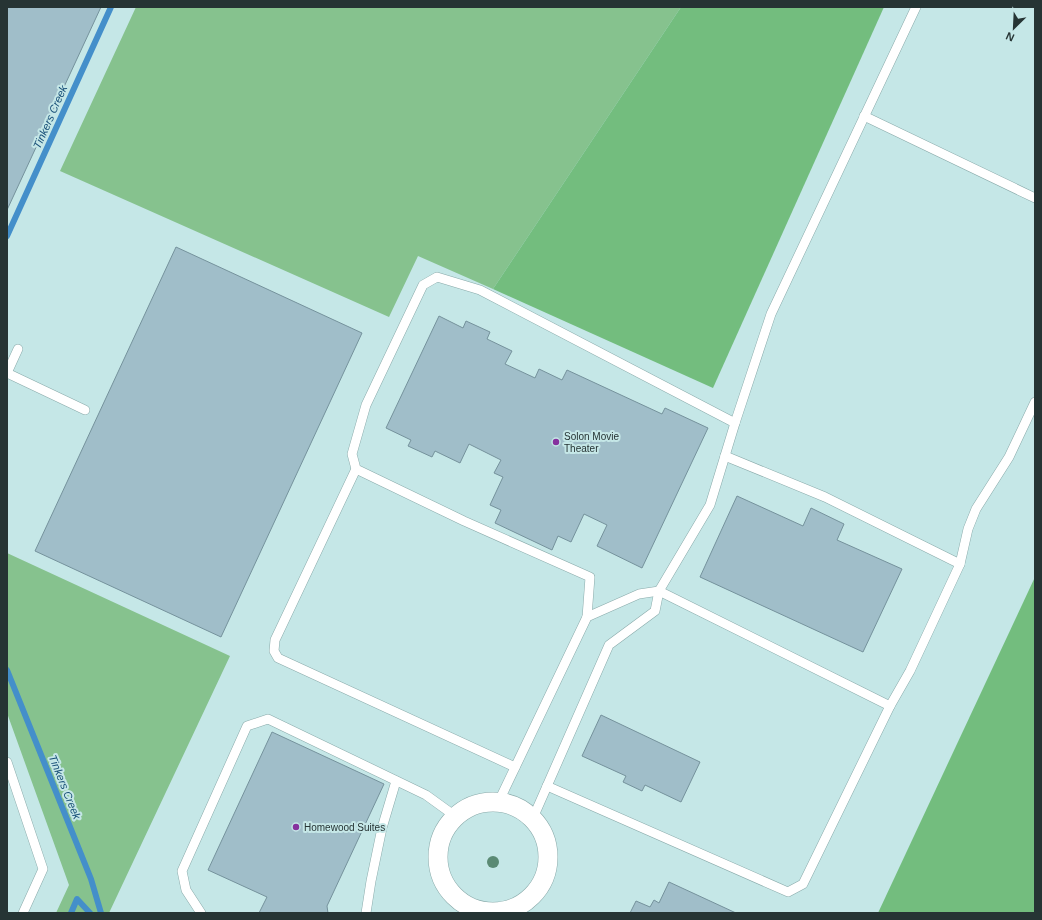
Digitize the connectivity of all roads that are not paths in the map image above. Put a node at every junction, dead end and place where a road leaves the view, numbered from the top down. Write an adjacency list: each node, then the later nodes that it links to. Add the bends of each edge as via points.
1 (916, 7): 2 (lane)
2 (864, 116): 3 (lane); 8 (lane, via 771,314)
3 (1035, 198)
4 (18, 349): 5 (lane)
5 (7, 373): 7 (lane)
6 (1035, 402): 11 (lane, via 1009,457 976,509 968,529)
7 (85, 410)
8 (735, 423): 9 (lane); 10 (lane, via 480,290 437,277 423,285 366,406 352,454)
9 (725, 456): 11 (lane, via 825,498); 12 (lane, via 710,505)
10 (356, 469): 13 (lane, via 590,577); 16 (lane, via 275,640 274,651 278,658)
11 (960, 564): 14 (lane, via 910,672)
12 (659, 591): 13 (lane, via 640,594); 14 (lane); 18 (lane, via 655,610 609,645)
13 (586, 618): 16 (lane)
14 (890, 706): 18 (lane, via 803,884 788,892)
15 (7, 762): 23 (lane, via 43,869)
16 (515, 767): 19 (lane)
17 (396, 781): 20 (lane, via 426,795); 24 (lane, via 268,719 247,726 182,871 186,890); 25 (lane, via 382,828)
18 (547, 786): 21 (lane)
19 (499, 802): 20 (street, via 481,802); 21 (street, via 517,806)
20 (455, 816): 22 (street, via 442,835 437,852 439,870 445,886)
21 (533, 818): 26 (street, via 544,833 549,852 547,870 540,888 527,902 510,910)
22 (471, 911): 26 (street)
23 (23, 913)
24 (201, 913)
25 (366, 913)
26 (491, 913)

